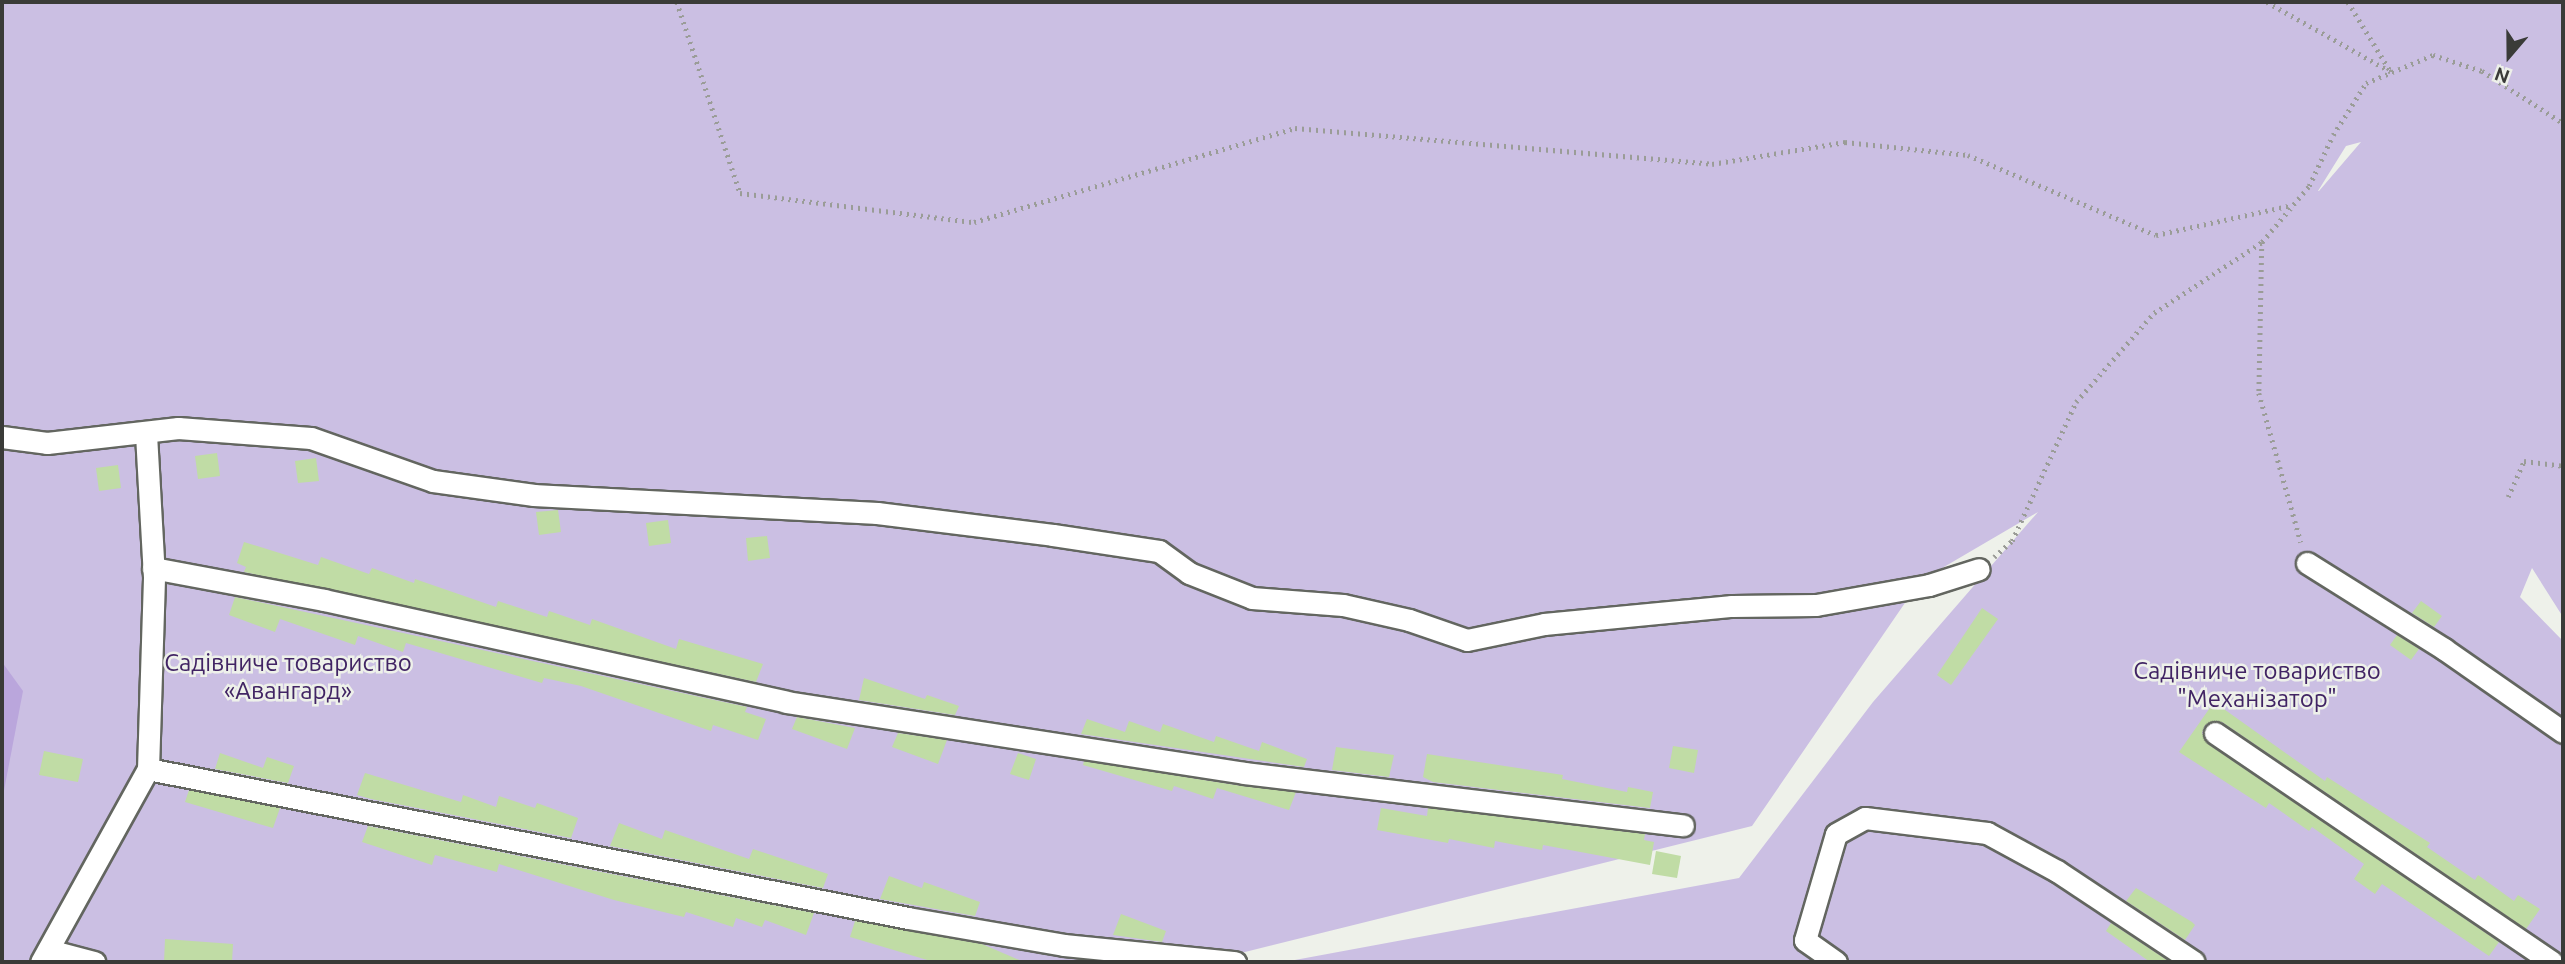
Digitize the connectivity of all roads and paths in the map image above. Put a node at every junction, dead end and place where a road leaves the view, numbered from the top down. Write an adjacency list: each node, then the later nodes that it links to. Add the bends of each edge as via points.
1 (677, 2): 6 (path, via 740,193 974,222 1295,128 1712,164 1844,142 1968,155 2156,235)
2 (2267, 2): 4 (path)
3 (2348, 2): 4 (path)
4 (2391, 72): 5 (path, via 2433,55 2482,71); 6 (path, via 2366,83 2333,135 2309,186)
5 (2563, 122)
6 (2293, 205): 7 (path)
7 (2262, 242): 12 (path, via 2259,393); 14 (path, via 2154,313 2076,402 2012,541)
8 (146, 433): 9 (street, via 47,443); 13 (street); 14 (street, via 178,428 311,438 433,481 534,495 877,513 1159,551 1189,573 1252,598 1343,605 1467,640 1544,624 1732,606 1816,605 1929,585)
9 (2, 437)
10 (2563, 466): 11 (path, via 2524,461)
11 (2508, 497)
12 (2307, 563): 15 (street, via 2444,649)
13 (153, 568): 17 (street); 18 (street, via 324,600 786,702 1244,773)
14 (1979, 569)
15 (2563, 732)
16 (2215, 733): 24 (street)
17 (148, 769): 19 (street); 21 (street, via 896,916 1064,945)
18 (1684, 825)
19 (45, 956): 20 (street)
20 (94, 962)
21 (1235, 962)
22 (1836, 962): 23 (street, via 1805,940 1836,834 1865,818 1987,833 2057,871)
23 (2194, 962)
24 (2552, 962)

